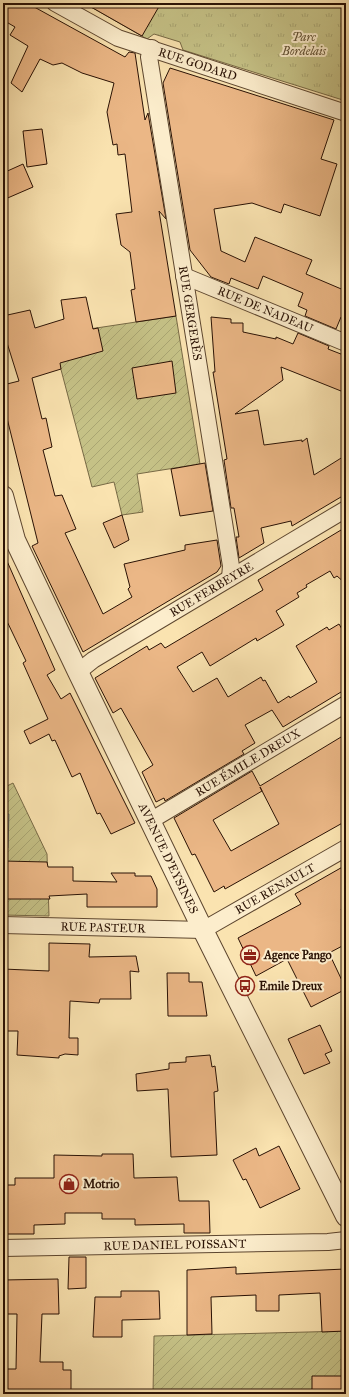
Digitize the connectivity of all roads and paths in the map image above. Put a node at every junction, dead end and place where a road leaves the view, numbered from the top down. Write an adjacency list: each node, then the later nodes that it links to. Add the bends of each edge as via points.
1 (55, 3): 2 (street, RUE GODARD, via 118,38)
2 (152, 48): 3 (street, RUE GODARD); 4 (street, RUE GERGERÈS, via 149,57)
3 (346, 113)
4 (184, 276): 5 (street, RUE DE NADEAU); 8 (street, RUE GERGERÈS, via 231,566)
5 (346, 343)
6 (3, 496): 9 (street, AVENUE D'EYSINES, via 15,540)
7 (346, 509): 8 (street, RUE FERBEYRE)
8 (230, 578): 9 (street, RUE FERBEYRE, via 93,660)
9 (78, 672): 11 (street, AVENUE D'EYSINES)
10 (346, 704): 11 (street, RUE ÉMILE DREUX)
11 (150, 821): 14 (street, AVENUE D'EYSINES)
12 (346, 848): 14 (street, RUE RENAULT)
13 (3, 925): 14 (street, RUE PASTEUR)
14 (203, 930): 15 (street, AVENUE D'EYSINES)
15 (340, 1188): 16 (street, AVENUE D'EYSINES)
16 (346, 1216)
17 (346, 1240): 18 (street, RUE DANIEL POISSANT)
18 (3, 1248)

